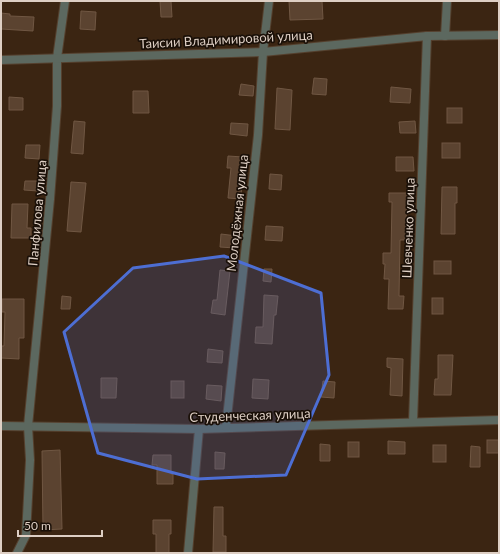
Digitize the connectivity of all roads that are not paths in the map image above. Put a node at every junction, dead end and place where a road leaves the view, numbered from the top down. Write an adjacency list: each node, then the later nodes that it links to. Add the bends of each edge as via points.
1 (65, 1): 8 (street, Панфилова улица)
2 (269, 1): 7 (street, Молодёжная улица)
3 (447, 1): 6 (street)
4 (499, 35): 6 (street, Таисии Владимировой улица)
5 (427, 36): 6 (street, Таисии Владимировой улица); 7 (street, Таисии Владимировой улица); 11 (street, Шевченко улица)
6 (445, 36)
7 (263, 52): 8 (street, Таисии Владимировой улица); 14 (street, Молодёжная улица, via 258,135)
8 (57, 58): 9 (street, Таисии Владимировой улица); 13 (street, Панфилова улица, via 57,106 50,199)
9 (1, 60)
10 (499, 420): 11 (street, Студенческая улица)
11 (412, 422): 14 (street, Студенческая улица)
12 (1, 426): 13 (street, Студенческая улица)
13 (28, 426): 15 (street, Студенческая улица); 16 (street, Панфилова улица, via 30,460 26,535)
14 (226, 427): 15 (street, Студенческая улица)
15 (199, 429): 17 (street)
16 (17, 553)
17 (188, 553)

